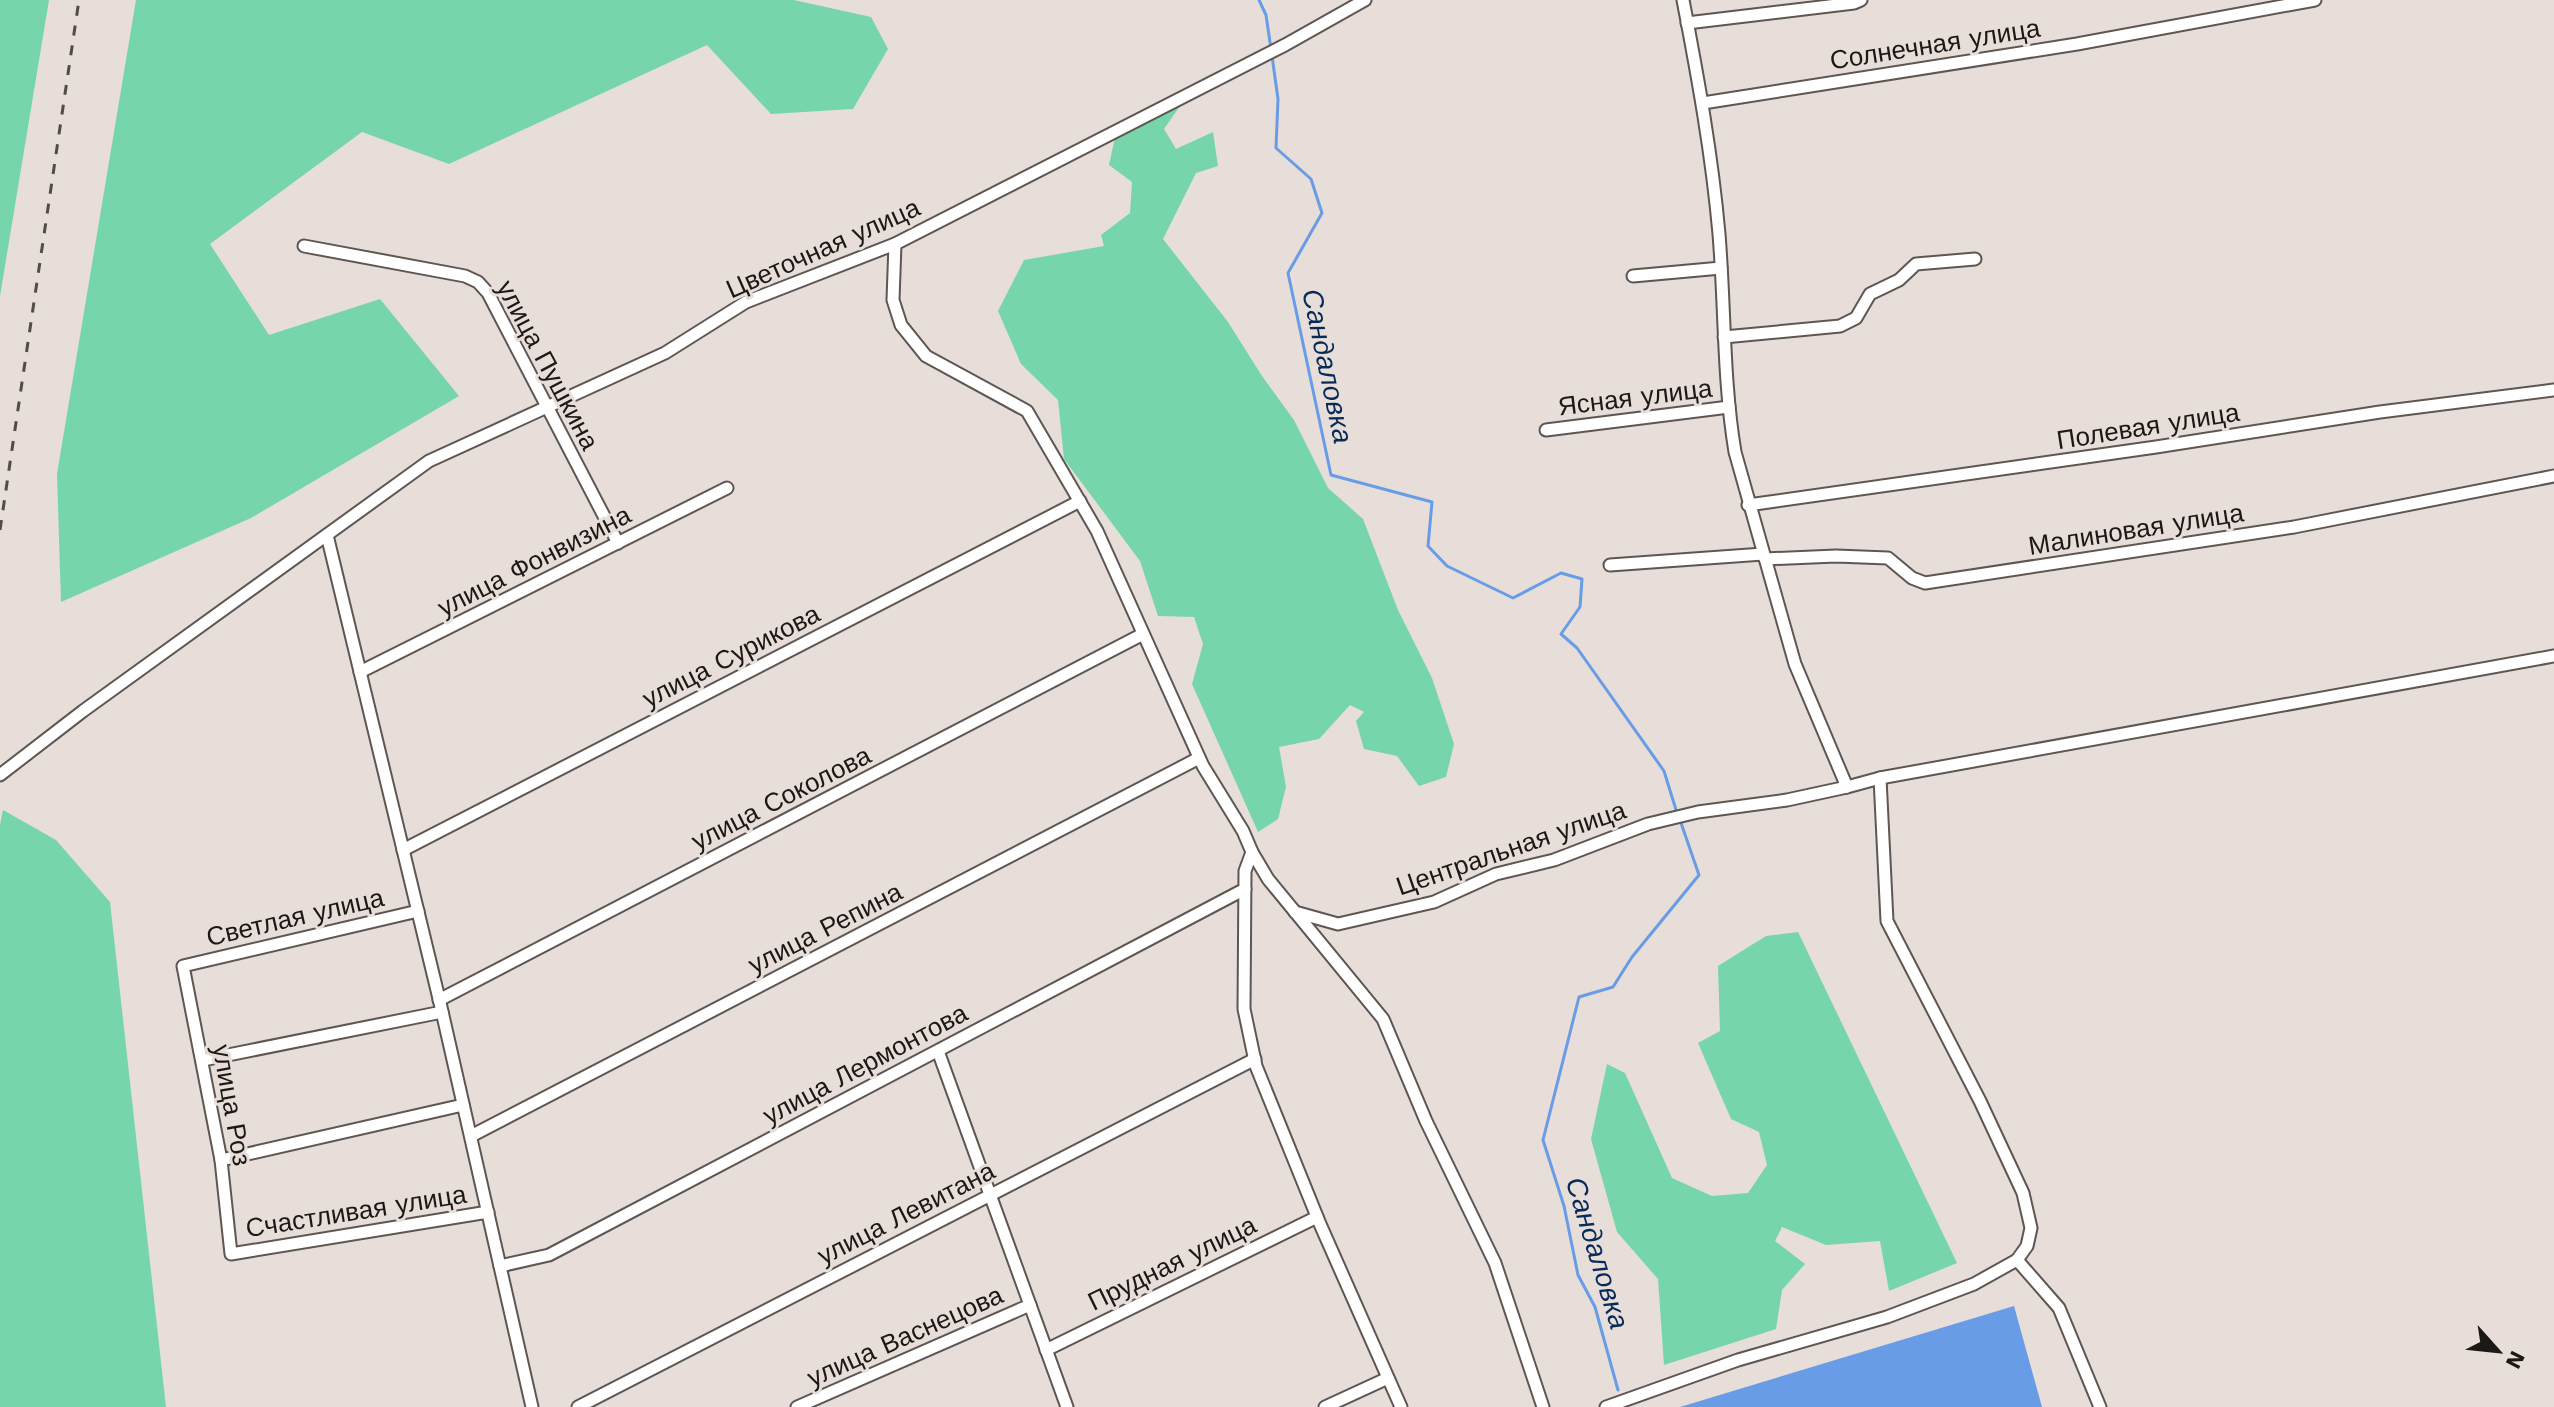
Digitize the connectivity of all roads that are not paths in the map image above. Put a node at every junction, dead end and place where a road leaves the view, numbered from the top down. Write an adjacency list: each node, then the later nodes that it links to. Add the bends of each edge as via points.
1 (1365, 0): 7 (street, Цветочная улица)
2 (1683, 0): 5 (street)
3 (1861, 0): 5 (street)
4 (2315, 0): 6 (street, Солнечная улица)
5 (1687, 23): 6 (street)
6 (1703, 103): 10 (street)
7 (895, 244): 14 (street, Цветочная улица, via 746,302 665,353); 19 (street, via 893,300 901,325 926,356 1027,411)
8 (304, 246): 14 (street, улица Пушкина, via 478,282)
9 (1975, 259): 12 (street, via 1916,264 1899,280 1870,294 1856,318 1840,326)
10 (1721, 268): 11 (street); 12 (street)
11 (1633, 276)
12 (1724, 337): 15 (street)
13 (2554, 390): 20 (street, Полевая улица)
14 (546, 407): 21 (street, Цветочная улица, via 429,461); 22 (street, улица Пушкина)
15 (1729, 407): 16 (street, Ясная улица); 20 (street)
16 (1546, 430)
17 (2554, 476): 23 (street, Малиновая улица, via 2294,527 1925,583 1888,558)
18 (727, 488): 22 (street, улица Фонвизина)
19 (1080, 501): 25 (street); 32 (street, улица Сурикова)
20 (1748, 505): 23 (street)
21 (327, 535): 27 (street); 29 (street, Цветочная улица)
22 (618, 543): 27 (street, улица Фонвизина)
23 (1764, 557): 24 (street, Малиновая улица); 31 (street, via 1795,664)
24 (1610, 565)
25 (1143, 634): 28 (street); 38 (street, улица Соколова)
26 (2554, 656): 30 (street, Центральная улица)
27 (360, 672): 32 (street)
28 (1199, 758): 33 (street); 43 (street, улица Репина)
29 (0, 775)
30 (1880, 778): 31 (street, Центральная улица); 49 (street, via 1887,921 2023,1193 2031,1228)
31 (1847, 787): 36 (street, Центральная улица, via 1648,824 1554,860 1496,874 1434,902 1338,924)
32 (403, 850): 35 (street)
33 (1252, 852): 34 (street); 36 (street)
34 (1245, 889): 39 (street, улица Лермонтова); 40 (street, via 1244,1009)
35 (418, 911): 37 (street, Светлая улица); 38 (street)
36 (1294, 912): 60 (street, via 1383,1019 1495,1263)
37 (183, 966): 41 (street, улица Роз)
38 (441, 1006): 41 (street, улица Соколова); 42 (street)
39 (938, 1051): 45 (street); 50 (street, улица Лермонтова, via 549,1255)
40 (1255, 1059): 45 (street, улица Левитана); 47 (street)
41 (203, 1060): 44 (street, улица Роз)
42 (463, 1105): 43 (street); 44 (street)
43 (471, 1136): 46 (street)
44 (221, 1160): 48 (street, улица Роз)
45 (990, 1194): 51 (street); 55 (street, улица Левитана)
46 (488, 1212): 48 (street, Счастливая улица); 50 (street)
47 (1317, 1217): 52 (street, Прудная улица); 53 (street)
48 (231, 1254)
49 (2017, 1260): 61 (street, via 1974,1284 1887,1317 1738,1360); 62 (street, via 2059,1308)
50 (500, 1266): 54 (street)
51 (1030, 1305): 52 (street); 56 (street, улица Васнецова)
52 (1046, 1350): 57 (street)
53 (1388, 1378): 58 (street); 59 (street)
54 (532, 1407)
55 (578, 1407)
56 (797, 1407)
57 (1067, 1407)
58 (1325, 1407)
59 (1401, 1407)
60 (1543, 1407)
61 (1606, 1407)
62 (2100, 1407)

